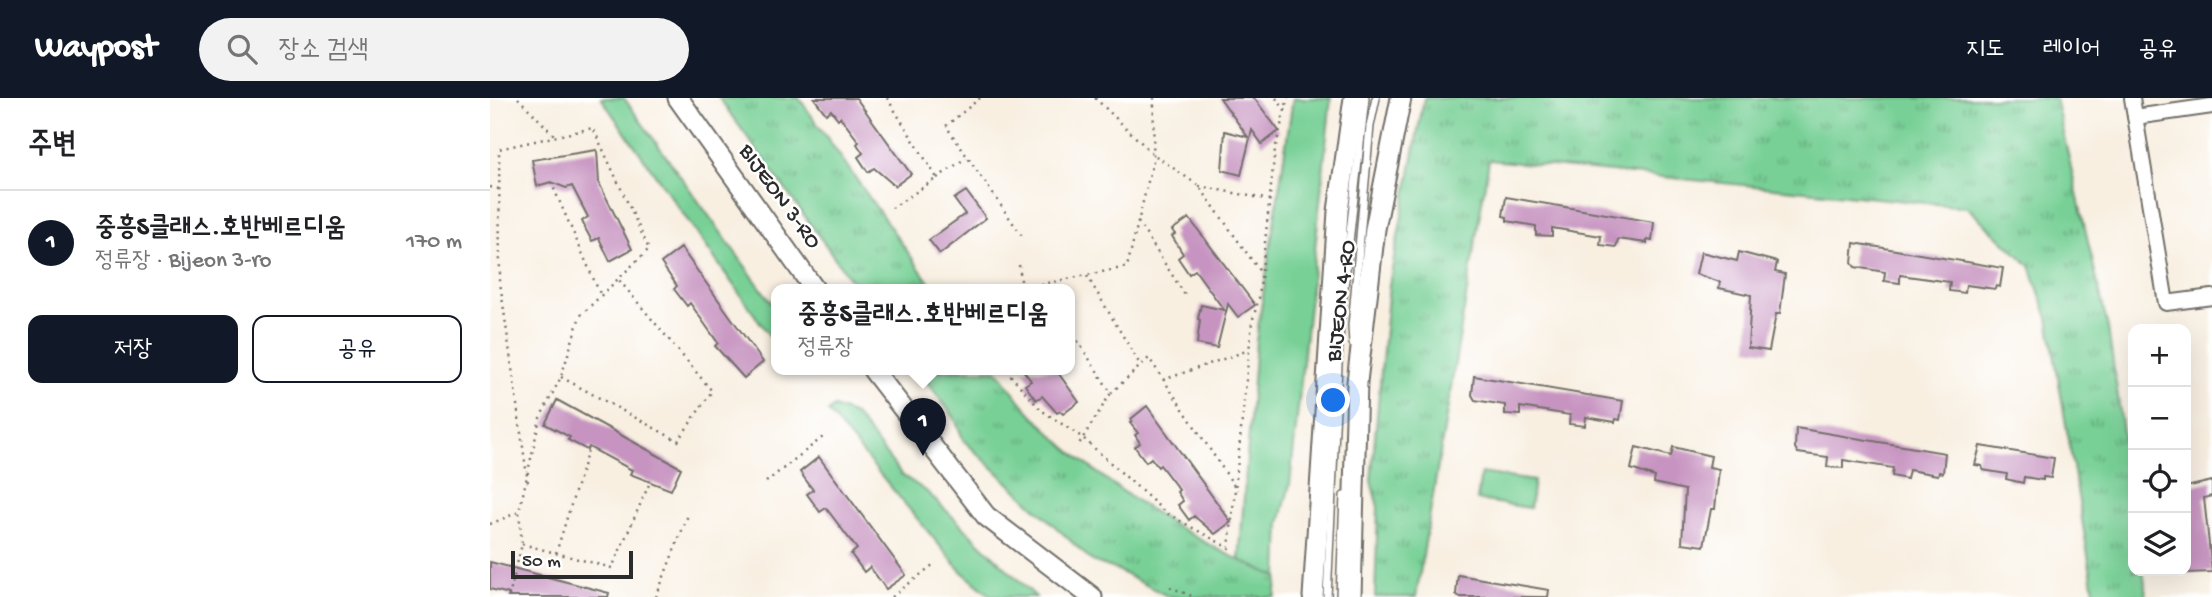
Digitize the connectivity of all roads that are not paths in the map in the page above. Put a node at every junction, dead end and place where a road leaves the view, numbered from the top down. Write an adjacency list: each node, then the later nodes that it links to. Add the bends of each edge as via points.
1 (678, 98): 9 (main road, BIJEON 3-RO)
2 (1354, 98): 15 (main road, BIJEON 4-RO, via 1339,211)
3 (1365, 98): 16 (lane, via 1340,323)
4 (1376, 98): 11 (lane)
5 (1401, 98): 13 (main road, BIJEON 4-RO, via 1375,229)
6 (2132, 98): 8 (street)
7 (2212, 106): 8 (street)
8 (2135, 117): 10 (street, via 2166,303)
9 (811, 284)
10 (2212, 298)
11 (1352, 326): 13 (lane); 17 (lane)
12 (877, 375): 14 (main road, via 986,516)
13 (1357, 382): 18 (main road, BIJEON 4-RO)
14 (1092, 597)
15 (1313, 597)
16 (1327, 597)
17 (1340, 597)
18 (1351, 597)

